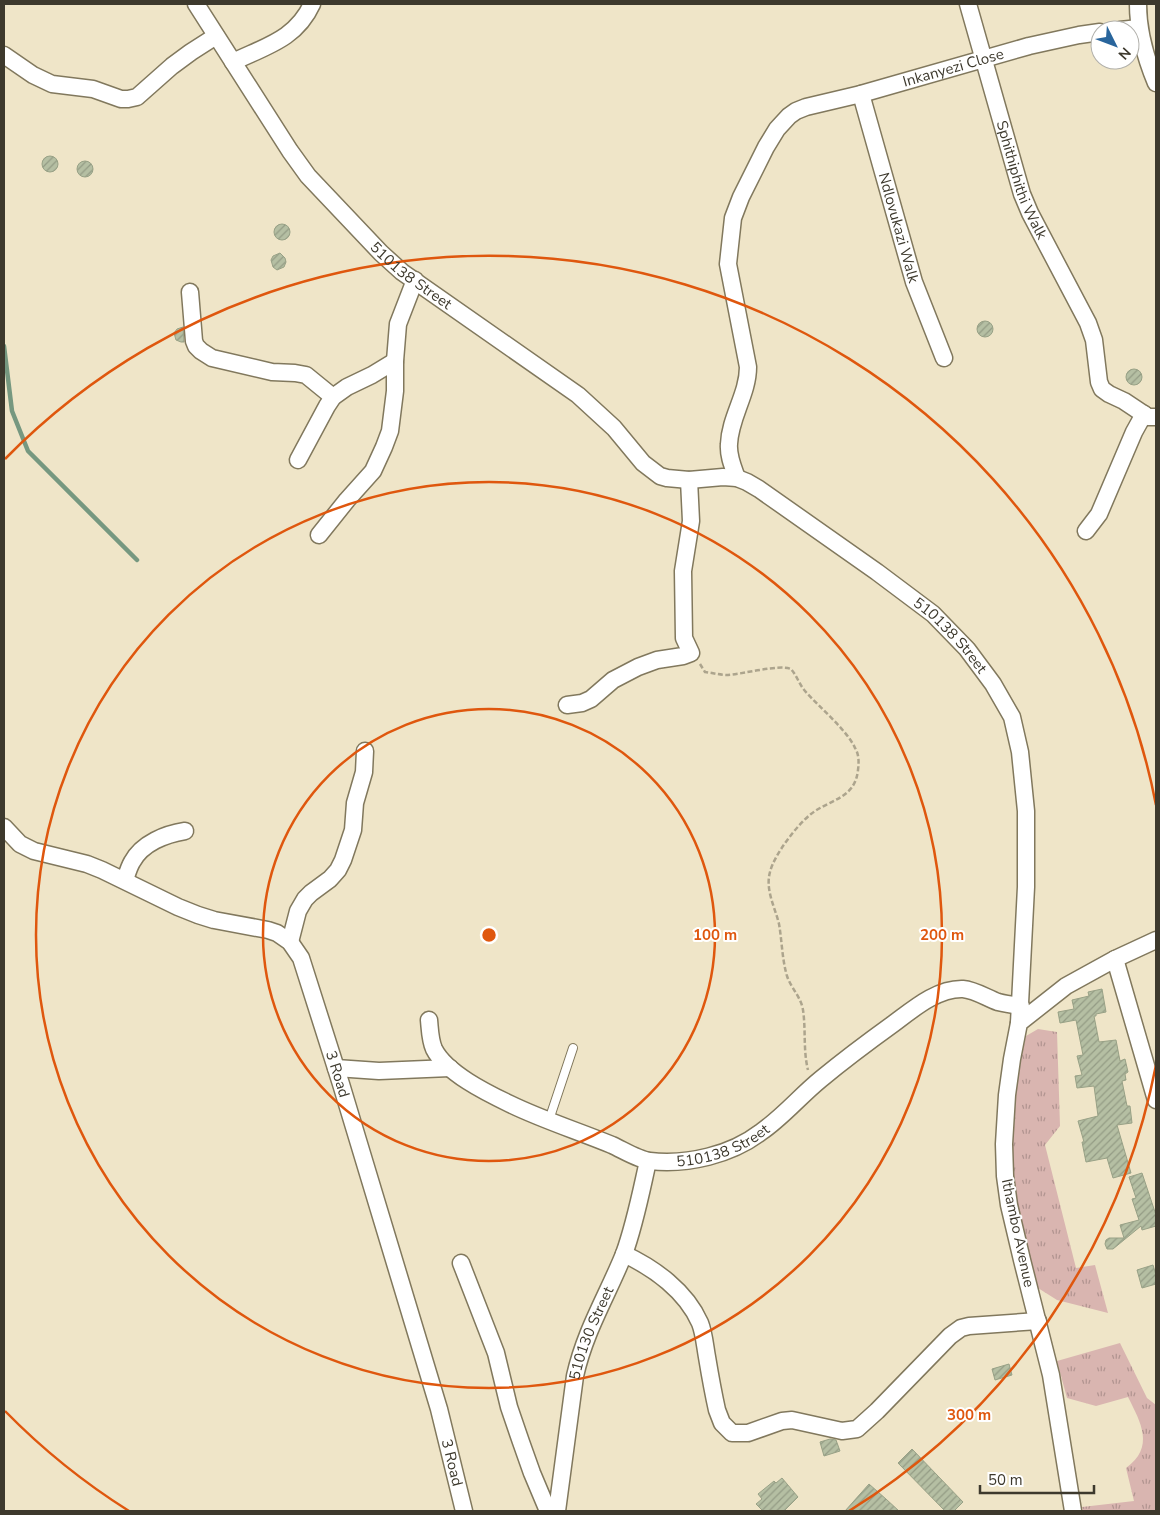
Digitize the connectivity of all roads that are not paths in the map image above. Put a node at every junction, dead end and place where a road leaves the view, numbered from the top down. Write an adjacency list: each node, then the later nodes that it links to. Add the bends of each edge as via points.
1 (196, 4): 8 (street, 510138 Street)
2 (312, 4): 11 (street, via 298,26 285,37)
3 (968, 4): 10 (street, Sphithiphithi Walk)
4 (1138, 4): 5 (street)
5 (1139, 20)
6 (1140, 28): 12 (street)
7 (1090, 33): 10 (street, Inkanyezi Close)
8 (216, 36): 9 (street, via 184,57 137,97 128,99 93,89 52,84); 11 (street, 510138 Street)
9 (4, 55)
10 (983, 58): 13 (street, Inkanyezi Close); 19 (street, Sphithiphithi Walk, via 1022,194 1088,323 1094,340 1099,382 1109,394)
11 (233, 62): 14 (street, 510138 Street, via 308,176 381,253)
12 (1156, 83)
13 (861, 94): 16 (street, Ndlovukazi Walk, via 914,282); 21 (street, Inkanyezi Close, via 806,107 789,116 777,129 748,180 733,218 728,264 748,367 748,378 729,443)
14 (415, 280): 17 (street, via 398,324); 22 (street, 510138 Street, via 578,394 652,471 667,478)
15 (190, 292): 18 (street, via 194,341 201,351 212,358 261,370 302,374)
16 (944, 358)
17 (395, 361): 18 (street); 24 (street, via 390,431 379,461)
18 (333, 397): 20 (street)
19 (1150, 416): 23 (street, via 1131,438 1099,514)
20 (298, 460)
21 (737, 478): 22 (street, 510138 Street); 33 (street, 510138 Street, via 773,497 933,614 967,649 1012,717 1020,752 1026,810)
22 (688, 480): 25 (street, via 690,521 683,571 684,638 691,652 638,667 613,680 591,699)
23 (1086, 531)
24 (319, 535)
25 (567, 705)
26 (365, 751): 31 (street, via 353,830 343,860 330,879 305,899)
27 (4, 826): 29 (street, via 20,844 34,851 87,864)
28 (185, 831): 29 (street, via 161,837 146,848 131,862)
29 (125, 880): 31 (street, via 198,915 268,930)
30 (1156, 940): 32 (street)
31 (290, 942): 37 (street, 3 Road, via 301,958)
32 (1116, 959): 35 (street, via 1066,986); 39 (street)
33 (1020, 1006): 35 (street, Ithambo Avenue); 41 (street, 510138 Street, via 963,989 942,994 911,1011 858,1049 762,1132 735,1148 700,1158)
34 (429, 1020): 38 (street, 510138 Street, via 434,1050)
35 (1020, 1023): 44 (street, Ithambo Avenue, via 1007,1096 1005,1176 1011,1215)
36 (573, 1048): 40 (lane)
37 (336, 1068): 38 (street, via 379,1071); 45 (street, 3 Road, via 439,1409)
38 (450, 1068): 40 (street, 510138 Street, via 488,1093)
39 (1155, 1089)
40 (549, 1120): 41 (street, 510138 Street)
41 (648, 1161): 42 (street, 510130 Street)
42 (624, 1254): 44 (street, via 660,1276 692,1308 701,1324 717,1410 722,1423 732,1434 748,1433 792,1420 842,1431 857,1429 961,1328); 47 (street, 510130 Street, via 580,1355)
43 (461, 1263): 46 (street, via 496,1353 521,1442)
44 (1038, 1321): 48 (street, Ithambo Avenue, via 1055,1393)
45 (464, 1511)
46 (548, 1511)
47 (557, 1511)
48 (1073, 1511)

